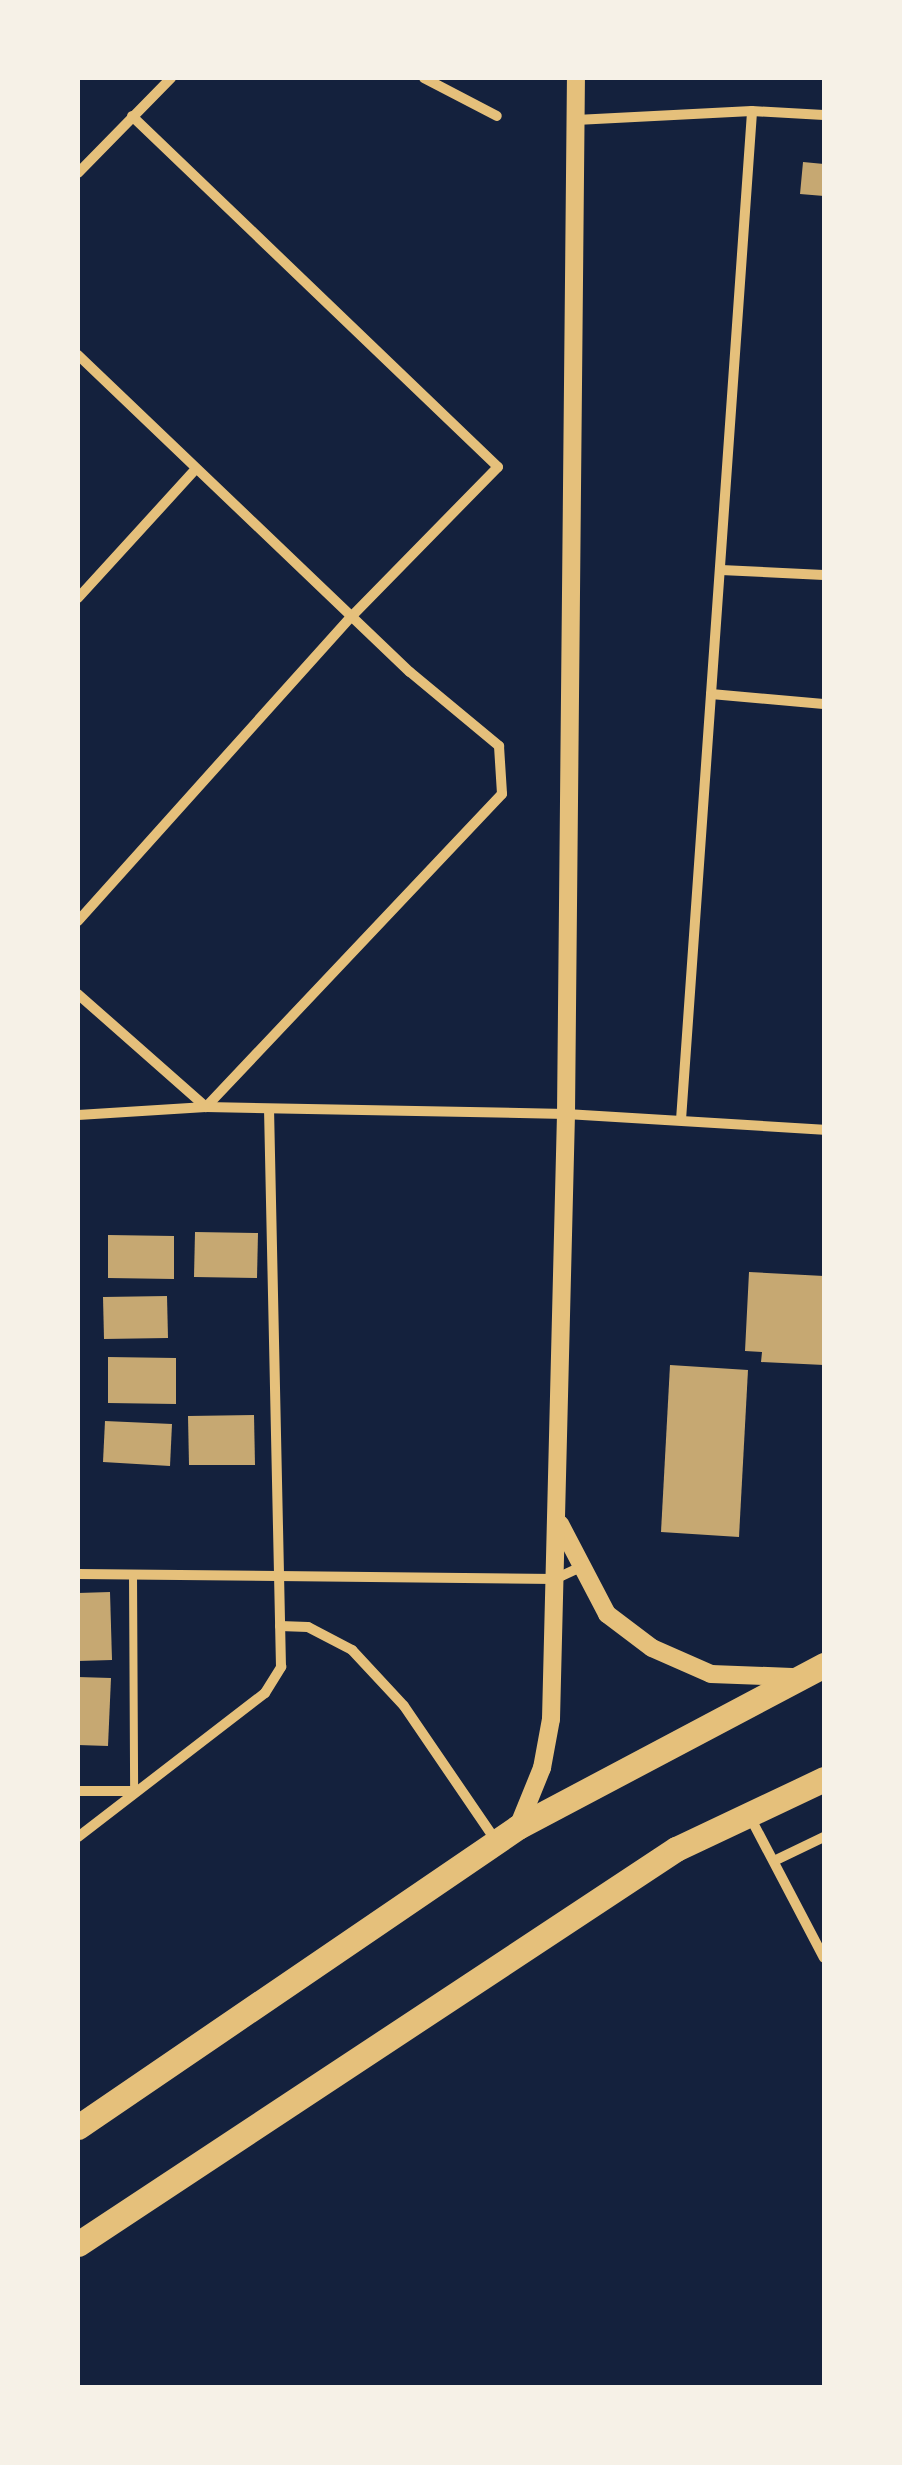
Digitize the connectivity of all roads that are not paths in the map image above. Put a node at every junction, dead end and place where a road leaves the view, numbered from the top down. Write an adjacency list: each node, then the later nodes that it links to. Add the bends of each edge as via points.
1 (424, 78): 7 (street)
2 (576, 78): 8 (street)
3 (166, 79): 6 (street)
4 (752, 111): 5 (street); 8 (street); 12 (street)
5 (824, 114)
6 (132, 116): 9 (street); 15 (street, via 498,467)
7 (496, 116)
8 (576, 120): 23 (street)
9 (78, 173)
10 (78, 355): 11 (street)
11 (194, 471): 14 (street); 15 (street)
12 (721, 570): 13 (street); 16 (street)
13 (824, 575)
14 (78, 598)
15 (351, 617): 18 (street); 20 (street, via 499,746 502,794)
16 (711, 694): 17 (street); 24 (street)
17 (824, 704)
18 (78, 921)
19 (78, 994): 20 (street)
20 (206, 1107): 21 (street); 22 (street)
21 (269, 1108): 23 (street); 30 (street)
22 (78, 1114)
23 (566, 1114): 24 (street); 26 (street)
24 (681, 1120): 25 (street)
25 (824, 1130)
26 (557, 1520): 27 (street); 31 (street)
27 (581, 1567): 31 (street); 34 (street, via 608,1614 679,1663 744,1679)
28 (78, 1574): 29 (street)
29 (133, 1574): 30 (street); 37 (lane)
30 (279, 1574): 31 (street); 32 (street)
31 (555, 1578): 39 (street, via 551,1719 542,1768)
32 (280, 1626): 37 (street, via 281,1667 265,1692); 39 (street, via 308,1627 352,1650)
33 (824, 1665): 34 (main road)
34 (798, 1676): 39 (main road)
35 (824, 1780): 38 (main road)
36 (78, 1791): 37 (street)
37 (134, 1791): 40 (street)
38 (747, 1812): 42 (street); 45 (main road, via 676,1848)
39 (507, 1835): 44 (main road)
40 (78, 1837)
41 (824, 1837): 42 (street)
42 (776, 1860): 43 (street)
43 (824, 1958)
44 (78, 2127)
45 (78, 2244)

